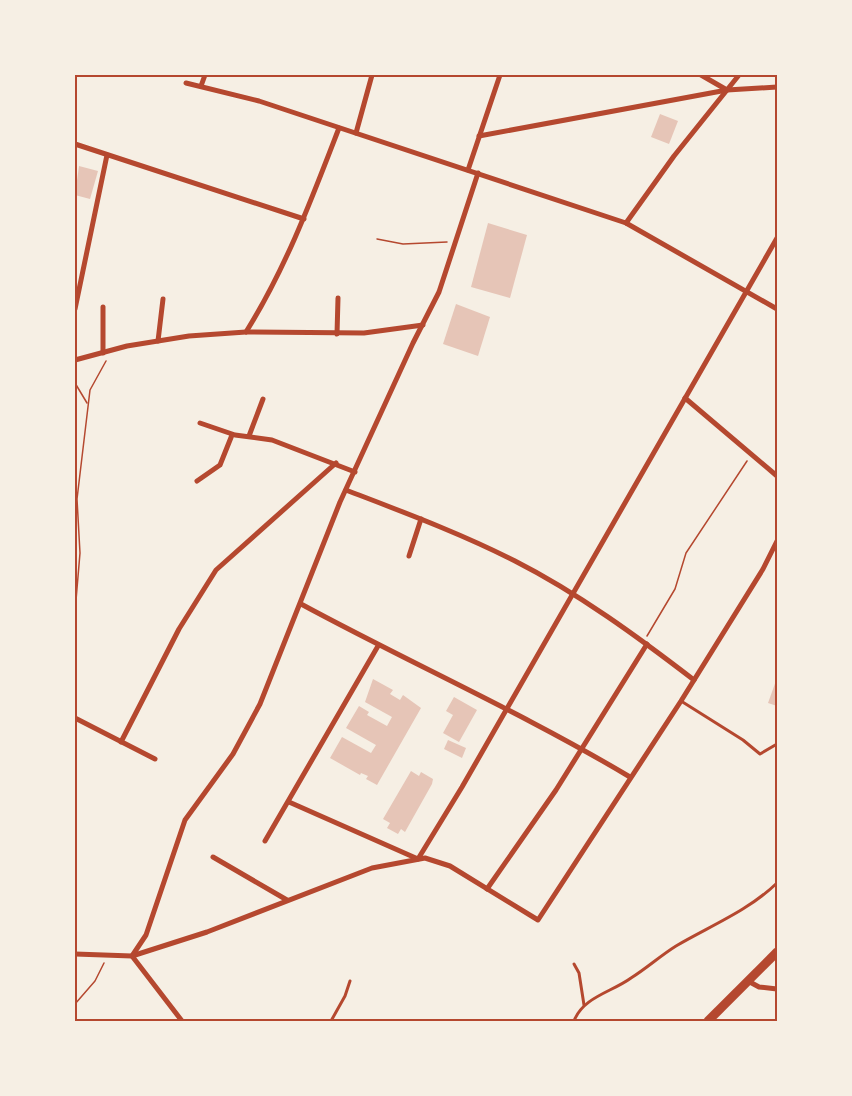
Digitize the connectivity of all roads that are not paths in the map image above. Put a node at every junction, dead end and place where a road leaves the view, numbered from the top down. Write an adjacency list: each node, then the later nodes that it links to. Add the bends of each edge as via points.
1 (205, 75): 7 (street)
2 (372, 75): 11 (street)
3 (500, 75): 12 (street)
4 (701, 75): 9 (street)
5 (739, 75): 9 (street)
6 (186, 83): 7 (street)
7 (201, 86): 10 (street)
8 (777, 87): 9 (street)
9 (727, 90): 12 (street); 18 (street)
10 (339, 128): 11 (street); 17 (street)
11 (356, 133): 15 (street)
12 (479, 136): 15 (street)
13 (75, 144): 14 (street)
14 (107, 155): 17 (street); 24 (street)
15 (468, 170): 16 (street)
16 (478, 173): 18 (street); 26 (street, via 440,292)
17 (304, 219): 27 (street, via 274,288)
18 (626, 223): 20 (street)
19 (777, 238): 20 (street)
20 (747, 292): 25 (street); 32 (street)
21 (163, 298): 29 (street)
22 (338, 298): 28 (street)
23 (103, 307): 30 (street)
24 (75, 309)
25 (777, 309)
26 (423, 325): 28 (street); 38 (street)
27 (246, 332): 28 (street); 29 (street)
28 (337, 334)
29 (158, 341): 30 (street)
30 (103, 353): 31 (street)
31 (75, 360)
32 (685, 398): 39 (street); 45 (street)
33 (263, 399): 36 (street)
34 (200, 423): 35 (street)
35 (232, 435): 36 (street); 40 (street, via 219,465)
36 (249, 436): 37 (street, via 272,440)
37 (336, 464): 38 (street); 53 (street, via 216,570 178,629)
38 (355, 472): 41 (street)
39 (777, 476)
40 (197, 481)
41 (346, 490): 42 (street); 46 (street)
42 (421, 519): 44 (street); 45 (street, via 516,561)
43 (777, 541): 49 (street)
44 (409, 556)
45 (571, 594): 47 (street); 51 (street)
46 (301, 604): 48 (street); 67 (street, via 260,704 238,744 185,820 146,935)
47 (645, 643): 49 (street); 55 (street)
48 (378, 646): 51 (street); 58 (street)
49 (694, 680): 50 (street)
50 (681, 701): 54 (lane, via 759,754); 57 (street)
51 (506, 709): 55 (street); 61 (street)
52 (75, 718): 53 (street)
53 (121, 742): 56 (street)
54 (777, 744)
55 (580, 749): 57 (street); 63 (street)
56 (155, 759)
57 (630, 777): 63 (street, via 538,920)
58 (289, 802): 59 (street); 61 (street)
59 (265, 841)
60 (213, 857): 64 (street)
61 (418, 859): 63 (street, via 450,867); 64 (street, via 372,868)
62 (777, 883): 72 (lane, via 746,908)
63 (487, 889)
64 (287, 900): 67 (street)
65 (777, 952): 70 (main road)
66 (75, 954): 67 (street)
67 (132, 956): 73 (street)
68 (574, 964): 72 (lane)
69 (350, 981): 74 (lane)
70 (748, 981): 71 (street, via 765,989); 76 (main road)
71 (777, 989)
72 (584, 1005): 75 (lane)
73 (182, 1021)
74 (331, 1021)
75 (574, 1021)
76 (708, 1021)

